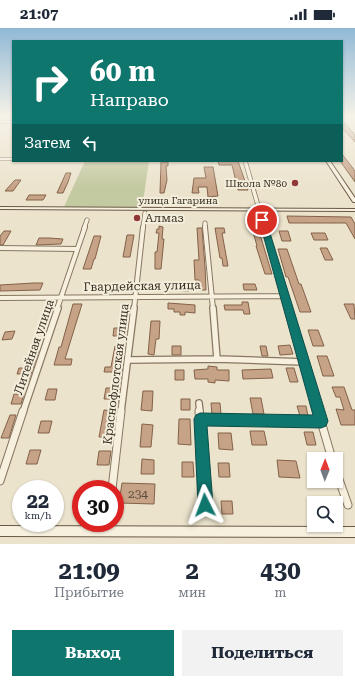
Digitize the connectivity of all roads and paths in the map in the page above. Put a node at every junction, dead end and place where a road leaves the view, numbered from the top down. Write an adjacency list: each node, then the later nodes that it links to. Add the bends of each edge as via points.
1 (0, 158): 2 (street)
2 (12, 158)
3 (245, 162): 7 (street)
4 (329, 162): 5 (street)
5 (355, 201)
6 (0, 208): 7 (street, улица Гагарина)
7 (259, 209): 8 (street, улица Гагарина)
8 (355, 210)
9 (145, 213): 16 (street, Краснофлотская улица)
10 (87, 220): 14 (street, Литейная улица)
11 (262, 220): 17 (street)
12 (205, 223): 15 (street)
13 (0, 248): 14 (street)
14 (77, 249): 19 (street, Литейная улица)
15 (211, 295): 16 (street, Гвардейская улица); 17 (street, Гвардейская улица); 20 (street)
16 (135, 296): 19 (street, Гвардейская улица); 21 (street, Краснофлотская улица)
17 (284, 296): 22 (street)
18 (0, 298): 19 (street, Гвардейская улица)
19 (61, 298): 28 (street, Литейная улица)
20 (217, 359): 21 (street); 22 (street)
21 (128, 360): 27 (street, Краснофлотская улица)
22 (304, 362): 25 (street)
23 (200, 403): 24 (street)
24 (200, 419): 25 (street); 30 (street)
25 (321, 421): 26 (street)
26 (330, 452)
27 (113, 480)
28 (0, 481)
29 (342, 488): 31 (street)
30 (205, 505)
31 (348, 505)
32 (0, 531): 33 (street)
33 (355, 532)

